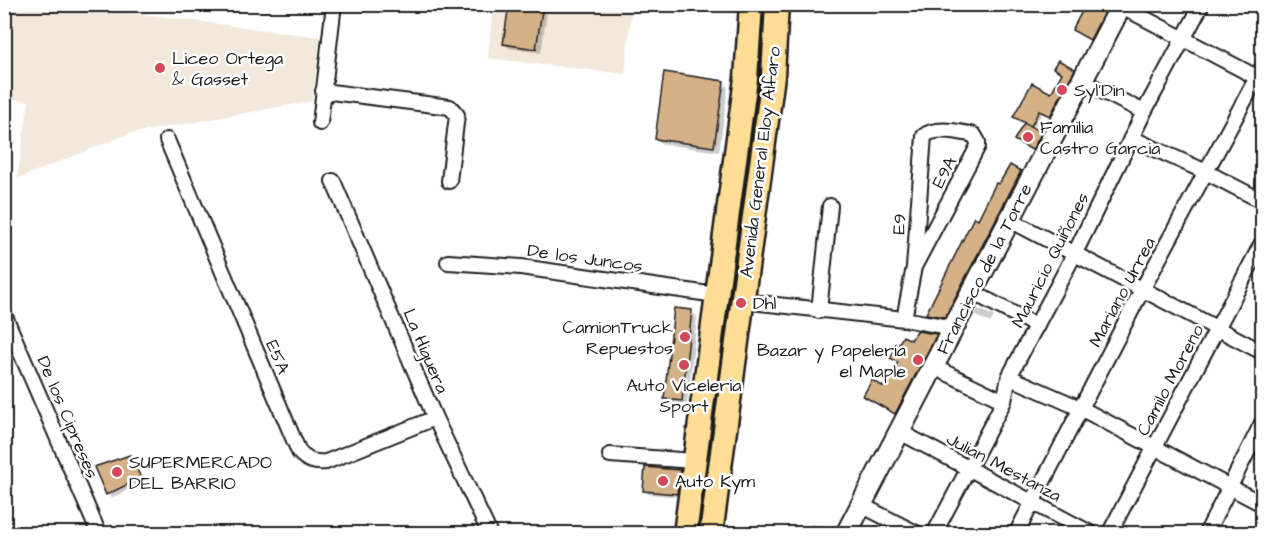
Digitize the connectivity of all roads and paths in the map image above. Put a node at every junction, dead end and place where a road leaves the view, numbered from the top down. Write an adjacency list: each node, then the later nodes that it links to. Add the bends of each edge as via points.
1 (334, 4): 9 (street)
2 (752, 4): 27 (main road, Avenida General Eloy Alfaro, via 746,78)
3 (777, 4): 28 (main road, Avenida General Eloy Alfaro, via 773,76)
4 (1202, 4): 6 (street, Mauricio Quiñones)
5 (1121, 5): 6 (street); 8 (street, Francisco de la Torre)
6 (1184, 39): 7 (street); 10 (street, Mauricio Quiñones)
7 (1261, 75): 15 (street, Mariano Urrea)
8 (1082, 81): 10 (street); 20 (street, Francisco de la Torre)
9 (323, 91): 11 (street); 17 (street, via 450,107 456,115)
10 (1144, 112): 13 (street, Mauricio Quiñones)
11 (320, 123)
12 (927, 132): 24 (street, E9, via 923,140); 24 (street, E9A, via 970,134 977,138 978,146)
13 (1131, 138): 15 (street); 22 (street, Mauricio Quiñones)
14 (167, 140): 40 (street, E5A, via 303,457 326,462)
15 (1206, 172): 18 (street); 25 (street, Mariano Urrea)
16 (333, 181): 40 (street, La Higuera)
17 (449, 181)
18 (1263, 201)
19 (830, 206): 29 (street)
20 (1010, 220): 22 (street); 26 (street, Francisco de la Torre)
21 (1263, 243): 34 (street, Camilo Moreno)
22 (1075, 253): 25 (street); 32 (street, Mauricio Quiñones)
23 (448, 262): 27 (street, De los Juncos, via 521,267)
24 (914, 267): 31 (street, E9)
25 (1142, 290): 34 (street); 39 (street, Mariano Urrea)
26 (972, 292): 32 (street); 33 (street, Francisco de la Torre)
27 (716, 295): 45 (main road, Avenida General Eloy Alfaro)
28 (742, 301): 29 (street); 54 (main road, Avenida General Eloy Alfaro)
29 (819, 310): 31 (street)
30 (4, 314): 51 (street, De los Cipreses)
31 (904, 319): 33 (street)
32 (1037, 326): 37 (street, Mauricio Quiñones)
33 (954, 328): 36 (street, Francisco de la Torre)
34 (1217, 329): 35 (street); 43 (street, Camilo Moreno)
35 (1263, 352)
36 (933, 367): 38 (street); 42 (street, Francisco de la Torre)
37 (1009, 377): 38 (street, Mauricio Quiñones); 39 (street)
38 (1004, 401): 46 (street, Mauricio Quiñones)
39 (1082, 409): 43 (street); 48 (street, Mariano Urrea)
40 (435, 418): 52 (street, La Higuera)
41 (1263, 423): 47 (street)
42 (900, 432): 46 (street, Julian Mestanza); 50 (street, Francisco de la Torre)
43 (1155, 447): 47 (street); 60 (street, Camilo Moreno)
44 (610, 455): 45 (street)
45 (694, 461): 53 (main road, Avenida General Eloy Alfaro)
46 (969, 468): 48 (street, Julian Mestanza); 57 (street, Mauricio Quiñones)
47 (1230, 487): 49 (street); 61 (street)
48 (1032, 502): 58 (street, Mariano Urrea); 59 (street, Julian Mestanza)
49 (1263, 504)
50 (861, 505): 55 (street, Francisco de la Torre); 56 (street)
51 (99, 534)
52 (490, 534)
53 (685, 534)
54 (711, 534)
55 (846, 534)
56 (918, 534)
57 (934, 534)
58 (1016, 534)
59 (1092, 534)
60 (1109, 534)
61 (1206, 534)

